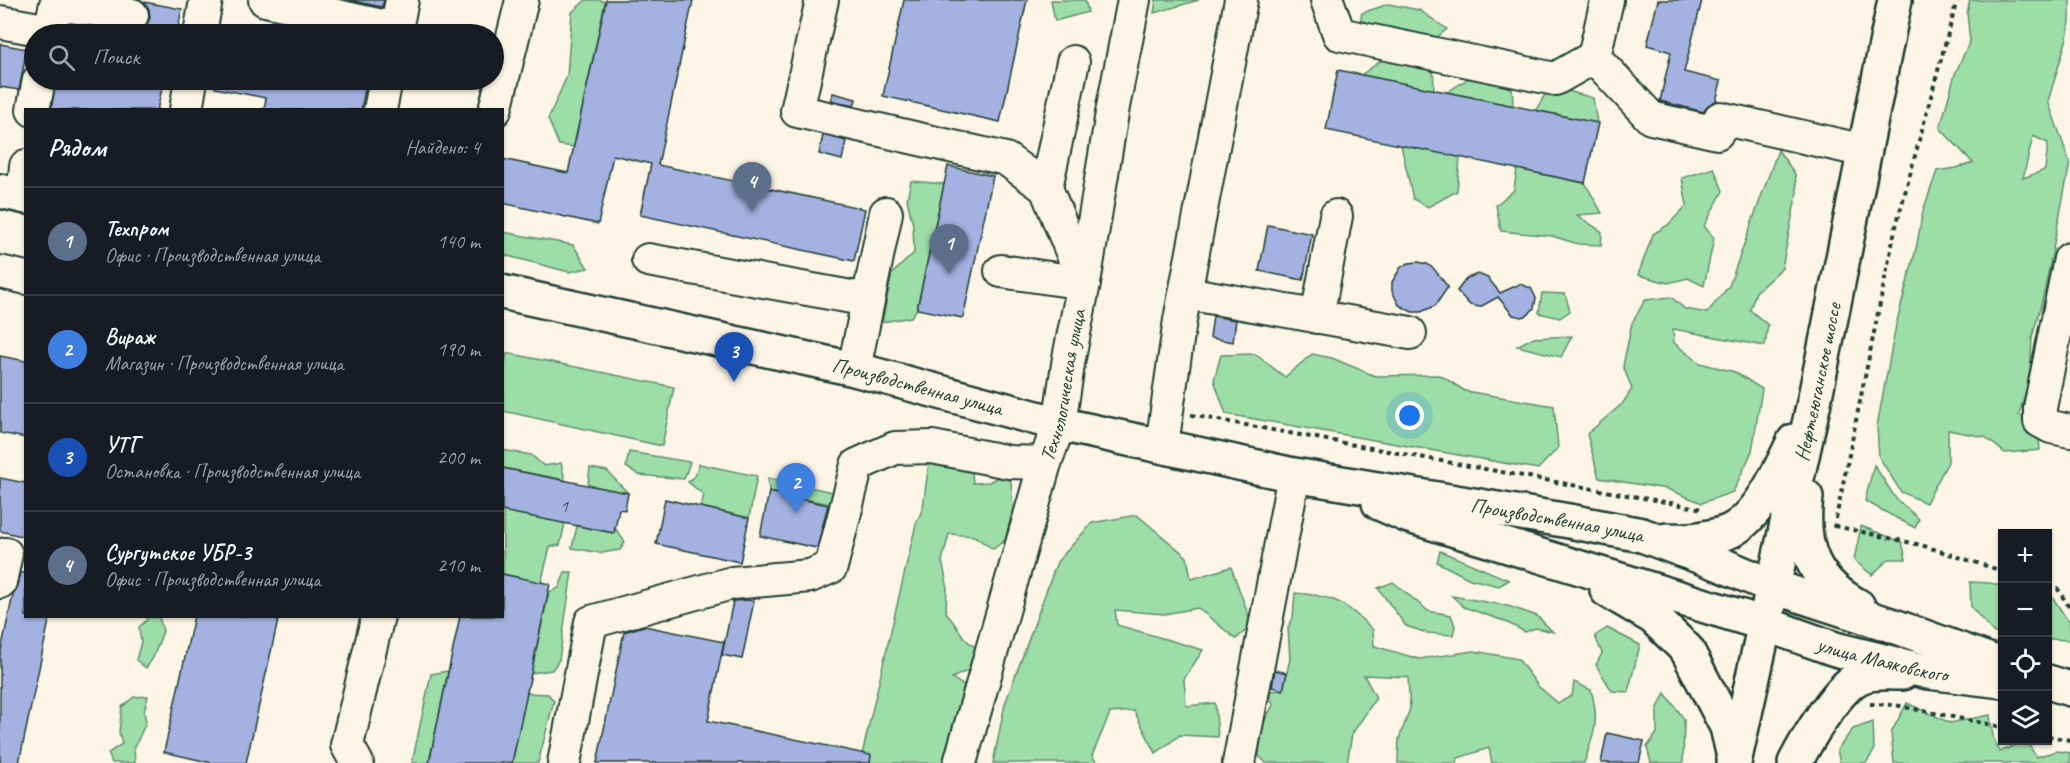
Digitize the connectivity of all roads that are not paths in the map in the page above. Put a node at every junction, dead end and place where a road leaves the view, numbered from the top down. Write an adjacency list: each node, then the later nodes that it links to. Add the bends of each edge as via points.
1 (206, 0): 14 (street)
2 (522, 0): 18 (street)
3 (822, 0): 28 (street, via 798,111 1005,159)
4 (1134, 0): 36 (street, Технологическая улица)
5 (1241, 0): 38 (street)
6 (1327, 0): 16 (street, via 1339,34 1555,79)
7 (1607, 0): 16 (street)
8 (1895, 0): 27 (main road, Нефтеюганское шоссе)
9 (263, 8): 11 (street)
10 (132, 15): 13 (street, via 56,4)
11 (398, 21)
12 (0, 22): 15 (street)
13 (52, 24)
14 (202, 24)
15 (24, 27)
16 (1594, 57): 27 (street, via 1651,118 1717,133 1720,118)
17 (1073, 62): 28 (street)
18 (504, 73)
19 (37, 90): 23 (street)
20 (189, 90): 24 (street)
21 (384, 90): 25 (street)
22 (500, 90): 26 (street)
23 (33, 108)
24 (186, 108)
25 (380, 108)
26 (495, 108)
27 (1865, 151): 43 (main road, Нефтеюганское шоссе)
28 (1046, 188): 36 (street)
29 (886, 213): 39 (street)
30 (1336, 216): 40 (street)
31 (2070, 259): 45 (street, via 2040,408 2040,421)
32 (648, 260): 39 (street)
33 (1001, 271): 36 (street)
34 (0, 272): 35 (street)
35 (24, 278)
36 (1084, 283): 44 (street, Технологическая улица)
37 (504, 292): 42 (main road, Производственная улица)
38 (1186, 294): 40 (street); 46 (street)
39 (868, 300): 42 (street)
40 (1317, 317): 41 (street)
41 (1410, 333)
42 (854, 369): 44 (main road, Производственная улица)
43 (1814, 402): 50 (main road, via 1777,476 1749,517 1730,531 1711,537 1679,542); 52 (main road, Нефтеюганское шоссе); 55 (main road, via 1804,509 1810,557 1831,587)
44 (1059, 423): 46 (main road, Производственная улица); 47 (street, Технологическая улица)
45 (2070, 431)
46 (1162, 445): 48 (main road, Производственная улица)
47 (1045, 463): 61 (street, via 1010,462 932,447 895,448 857,465 831,567 810,576 732,583 591,622); 62 (street, Технологическая улица)
48 (1294, 475): 49 (main road, Производственная улица); 63 (street)
49 (1333, 483): 50 (main road, Производственная улица); 51 (main road, Производственная улица, via 1406,515)
50 (1642, 535): 52 (main road, Производственная улица)
51 (1558, 561): 54 (main road, Производственная улица); 59 (main road, via 1653,617 1687,650 1726,727)
52 (1774, 587): 54 (main road, Нефтеюганское шоссе); 55 (main road, улица Маяковского)
53 (378, 618): 60 (street, via 347,745)
54 (1765, 624): 57 (main road, улица Маяковского, via 1835,649); 59 (main road, Нефтеюганское шоссе)
55 (1897, 627): 56 (main road, улица Маяковского)
56 (1998, 664)
57 (1928, 672): 58 (main road, улица Маяковского); 64 (main road, via 1873,674 1856,679 1805,742)
58 (1998, 681)
59 (1735, 761)
60 (357, 763)
61 (564, 763)
62 (960, 763)
63 (1239, 763)
64 (1795, 763)

